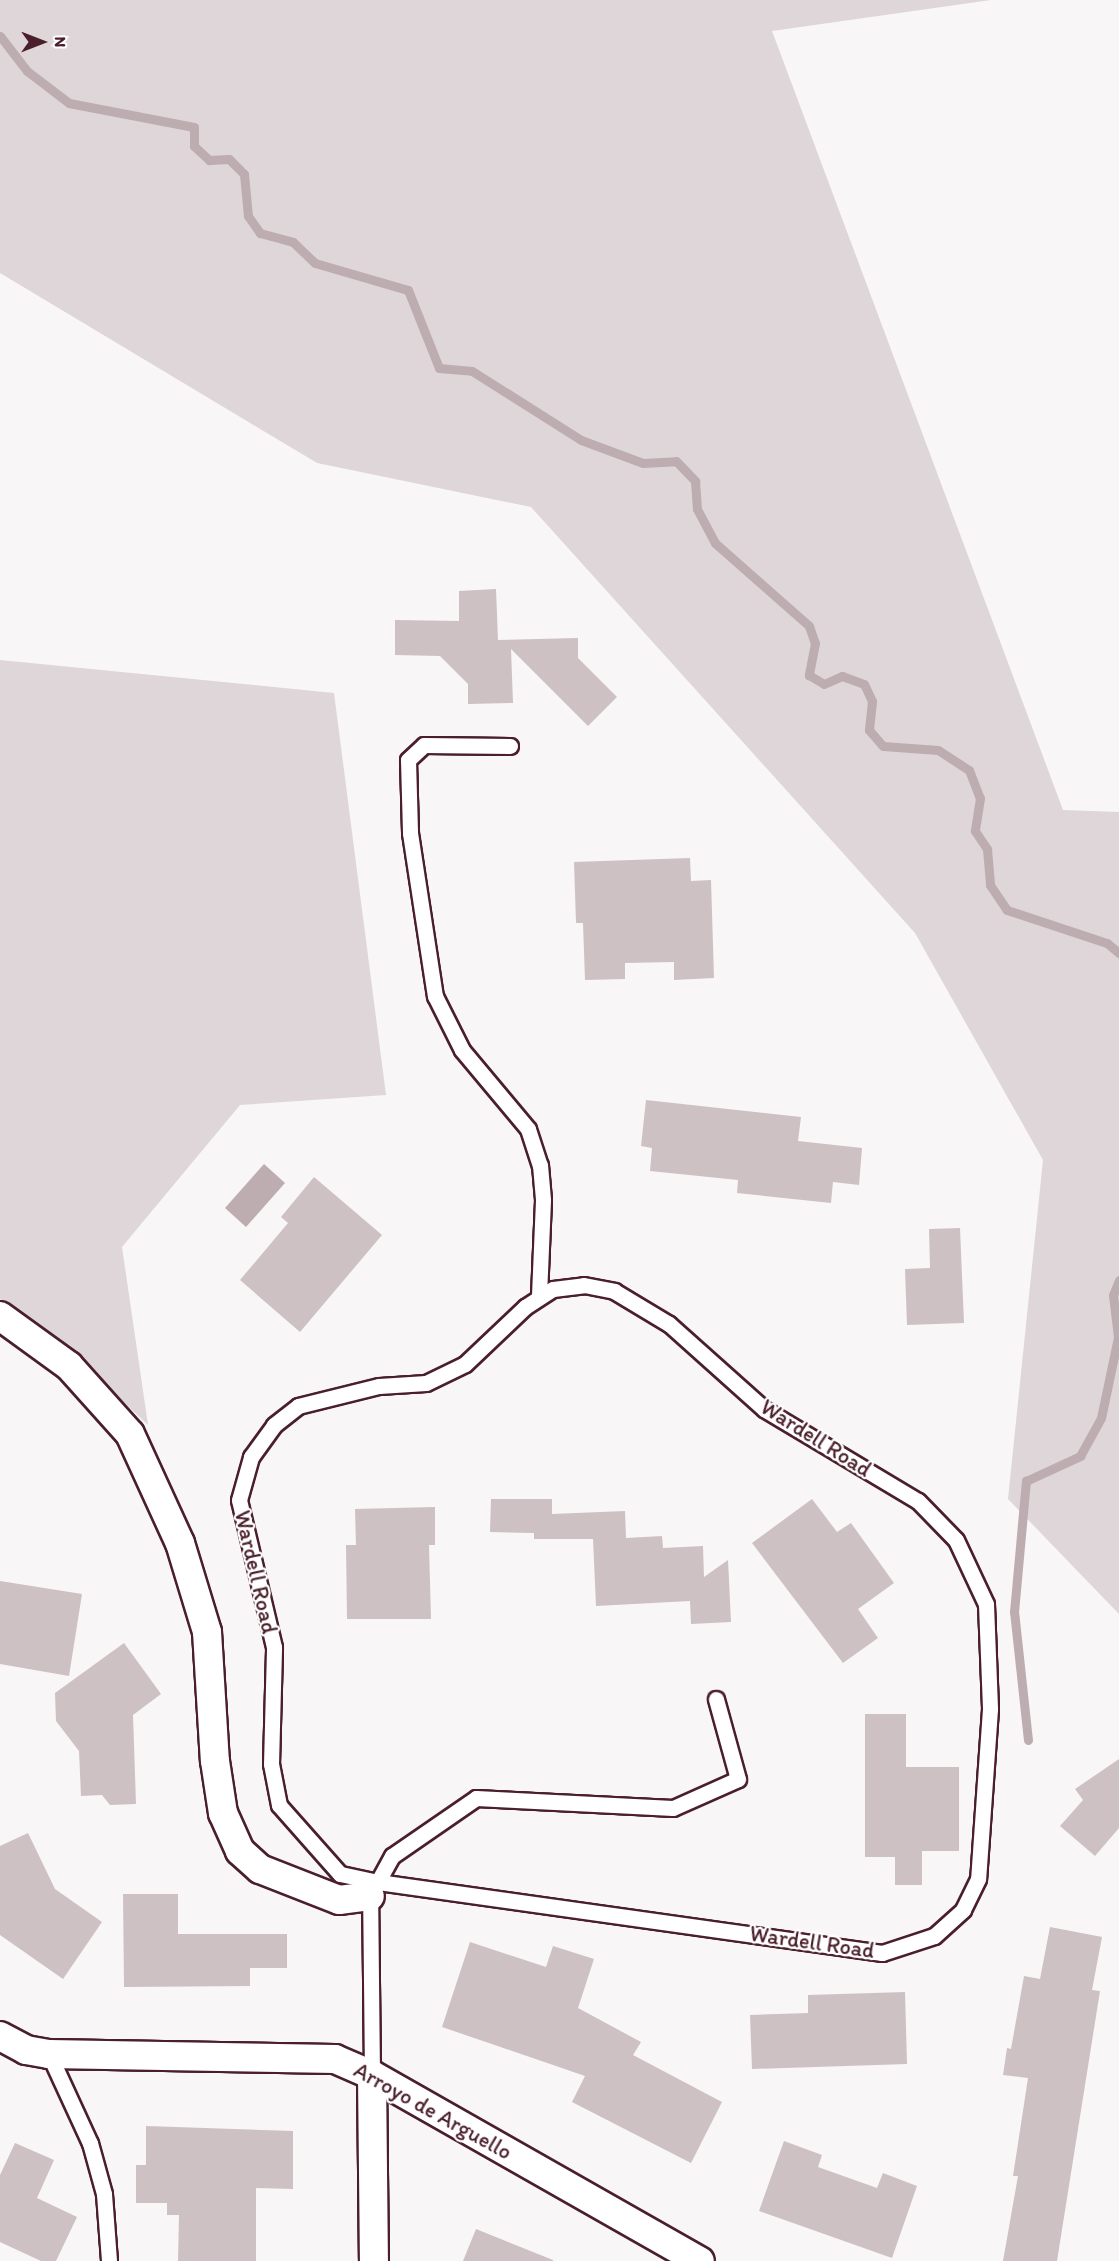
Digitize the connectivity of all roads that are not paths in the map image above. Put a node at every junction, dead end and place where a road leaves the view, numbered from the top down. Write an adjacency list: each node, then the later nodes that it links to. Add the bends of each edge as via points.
1 (510, 746): 2 (lane, via 424,745 408,760 410,833 435,996 462,1050 528,1129 540,1165 543,1200)
2 (539, 1298): 5 (lane, Wardell Road, via 465,1364 426,1383 379,1386 298,1406 274,1425 248,1467 239,1500 274,1647 271,1754 279,1805 340,1874); 5 (lane, Wardell Road, via 553,1288 584,1285 614,1291 669,1324 764,1409 918,1501 956,1540 986,1604 990,1709 978,1880 963,1910 934,1936 882,1953)
3 (0, 1316): 5 (street, Wardell Road, via 69,1366 130,1434 180,1543 207,1632 214,1761 223,1813 240,1851 260,1869 339,1900)
4 (716, 1699): 5 (lane, via 738,1779 673,1808 476,1798 393,1856)
5 (374, 1889): 8 (lane)
6 (0, 2036): 7 (street, Arroyo de Arguello, via 26,2050)
7 (49, 2054): 8 (street, Arroyo de Arguello, via 335,2059); 9 (lane, via 90,2143 104,2194)
8 (372, 2075): 10 (street); 11 (street, Arroyo de Arguello)
9 (109, 2261)
10 (374, 2261)
11 (700, 2261)

